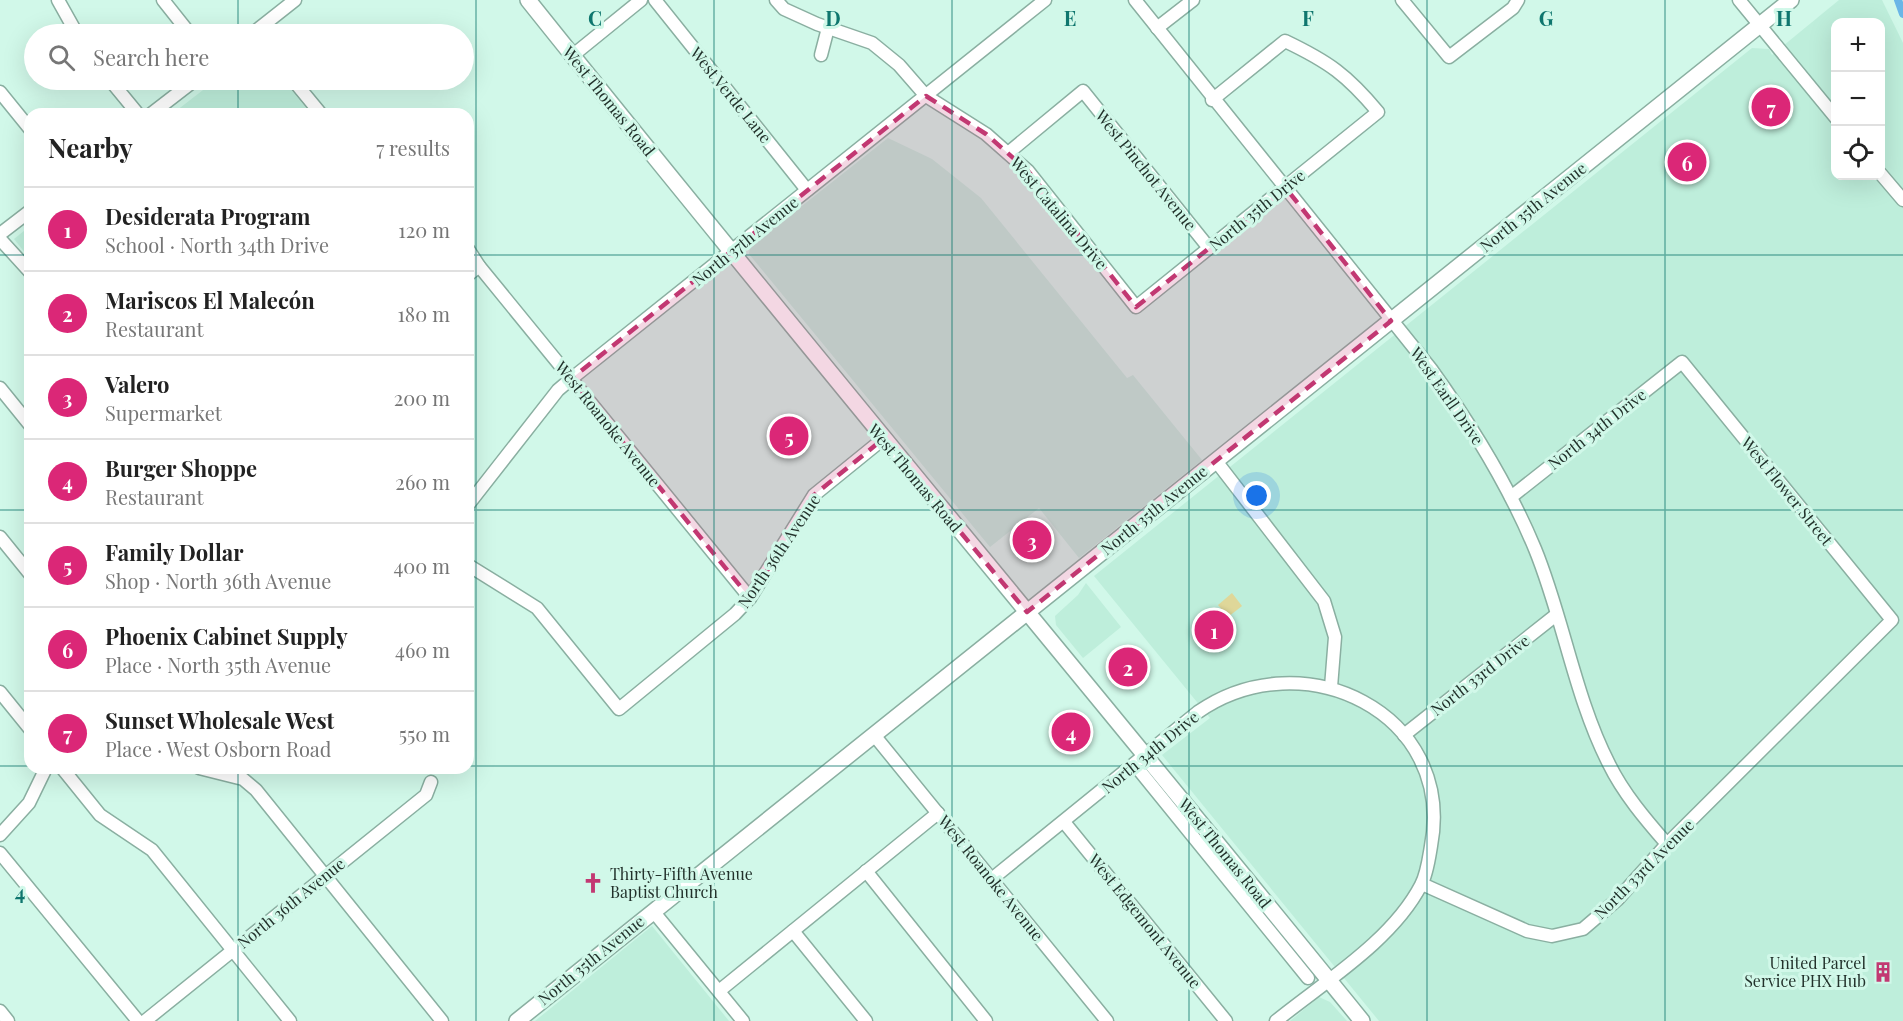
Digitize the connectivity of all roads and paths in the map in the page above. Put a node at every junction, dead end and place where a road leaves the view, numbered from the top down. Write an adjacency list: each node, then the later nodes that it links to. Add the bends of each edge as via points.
1 (58, 0): 15 (street)
2 (163, 0): 16 (street)
3 (528, 0): 22 (main road, West Thomas Road)
4 (641, 0): 22 (street)
5 (655, 0): 37 (street, West Verde Lane)
6 (776, 0): 19 (street, West Catalina Drive, via 784,9)
7 (1045, 0): 27 (street, North 37th Avenue)
8 (1135, 0): 20 (street, West Earll Drive)
9 (1193, 0): 20 (street)
10 (1402, 0): 13 (street, via 1449,57)
11 (1739, 0): 18 (street)
12 (1791, 0): 18 (main road, North 35th Avenue)
13 (1518, 1)
14 (286, 3): 17 (street)
15 (71, 24)
16 (182, 24)
17 (265, 24)
18 (1759, 25): 32 (street); 49 (main road, North 35th Avenue)
19 (828, 28): 21 (street); 27 (street, West Catalina Drive, via 872,43 899,65)
20 (1157, 28): 28 (street, West Earll Drive)
21 (821, 55)
22 (572, 56): 43 (main road, West Thomas Road)
23 (118, 90): 29 (street)
24 (182, 90): 30 (street)
25 (301, 90): 31 (street)
26 (0, 92): 33 (street)
27 (926, 96): 34 (street, West Catalina Drive, via 962,116); 37 (street, North 37th Avenue)
28 (1212, 100): 36 (street, West Earll Drive); 36 (street, North 35th Drive, via 1285,41 1345,75 1378,112)
29 (133, 108)
30 (159, 108)
31 (316, 108)
32 (1831, 112)
33 (24, 122)
34 (1008, 153): 42 (street, West Pinchot Avenue, via 1083,91); 48 (street, West Catalina Drive, via 1028,171)
35 (1885, 178): 38 (street)
36 (1285, 187): 42 (street, North 35th Drive); 49 (street, West Earll Drive)
37 (807, 190): 43 (street, North 37th Avenue)
38 (1903, 200)
39 (24, 216): 40 (street)
40 (0, 234)
41 (0, 238): 45 (street)
42 (1209, 248): 48 (street, North 35th Drive)
43 (730, 253): 51 (street, North 37th Avenue); 54 (main road, West Thomas Road)
44 (474, 258): 46 (street, West Roanoke Avenue)
45 (24, 265)
46 (479, 266): 47 (street); 51 (street, West Roanoke Avenue)
47 (474, 270)
48 (1136, 307)
49 (1391, 321): 55 (main road, North 35th Avenue); 57 (street, West Earll Drive, via 1469,421)
50 (1682, 362): 57 (street, North 34th Drive); 64 (street, West Flower Street)
51 (571, 379): 56 (street, North 37th Avenue, via 558,390); 61 (street, West Roanoke Avenue)
52 (0, 388): 53 (street)
53 (24, 418)
54 (883, 439): 61 (street, North 36th Avenue, via 814,495); 62 (main road, West Thomas Road)
55 (1216, 461): 62 (main road, North 35th Avenue); 65 (street, via 1324,601 1335,637)
56 (474, 497)
57 (1511, 497): 63 (street, West Earll Drive, via 1536,551)
58 (0, 537): 59 (street)
59 (24, 567)
60 (474, 569): 61 (street, North 36th Avenue, via 537,608 619,709)
61 (750, 598)
62 (1027, 612): 68 (main road, North 35th Avenue); 70 (main road, West Thomas Road)
63 (1556, 615): 69 (street, North 33rd Drive); 78 (street, West Earll Drive, via 1609,764)
64 (1892, 620): 78 (street, North 33rd Avenue)
65 (1330, 687): 69 (street, via 1366,701); 70 (street, North 34th Drive, via 1305,682 1239,690 1204,708)
66 (0, 692): 67 (street)
67 (24, 722)
68 (874, 735): 75 (street, West Roanoke Avenue); 84 (main road, North 35th Avenue)
69 (1404, 735): 83 (street, via 1419,758 1435,810)
70 (1140, 761): 76 (street, North 34th Drive); 87 (main road, West Thomas Road)
71 (43, 774): 77 (street, via 29,803)
72 (67, 774): 86 (street, via 100,815 152,849)
73 (223, 774): 81 (street, via 243,779)
74 (431, 782): 81 (street, North 36th Avenue, via 426,795)
75 (938, 813): 80 (street); 82 (street, West Roanoke Avenue)
76 (1064, 822): 82 (street, North 34th Drive); 102 (street, West Edgemont Avenue)
77 (0, 835)
78 (1667, 844): 83 (street, North 33rd Avenue, via 1618,899 1583,929 1568,934 1552,936 1527,931)
79 (0, 853): 93 (street)
80 (866, 871): 85 (street); 100 (street)
81 (326, 876): 86 (street, North 36th Avenue); 96 (street)
82 (993, 878): 101 (street, West Roanoke Avenue)
83 (1422, 884): 89 (street, via 1385,933)
84 (653, 911): 90 (street); 97 (main road, North 35th Avenue)
85 (792, 931): 90 (street); 99 (street)
86 (232, 950): 94 (street, North 36th Avenue); 95 (street)
87 (1300, 958): 88 (street, West Thomas Road); 89 (main road, West Thomas Road)
88 (1308, 978)
89 (1328, 979): 103 (street); 104 (main road, West Thomas Road)
90 (719, 991): 98 (street)
91 (0, 1011): 92 (street)
92 (8, 1021)
93 (138, 1021)
94 (145, 1021)
95 (290, 1021)
96 (441, 1021)
97 (517, 1021)
98 (743, 1021)
99 (866, 1021)
100 (986, 1021)
101 (1107, 1021)
102 (1226, 1021)
103 (1276, 1021)
104 (1362, 1021)

